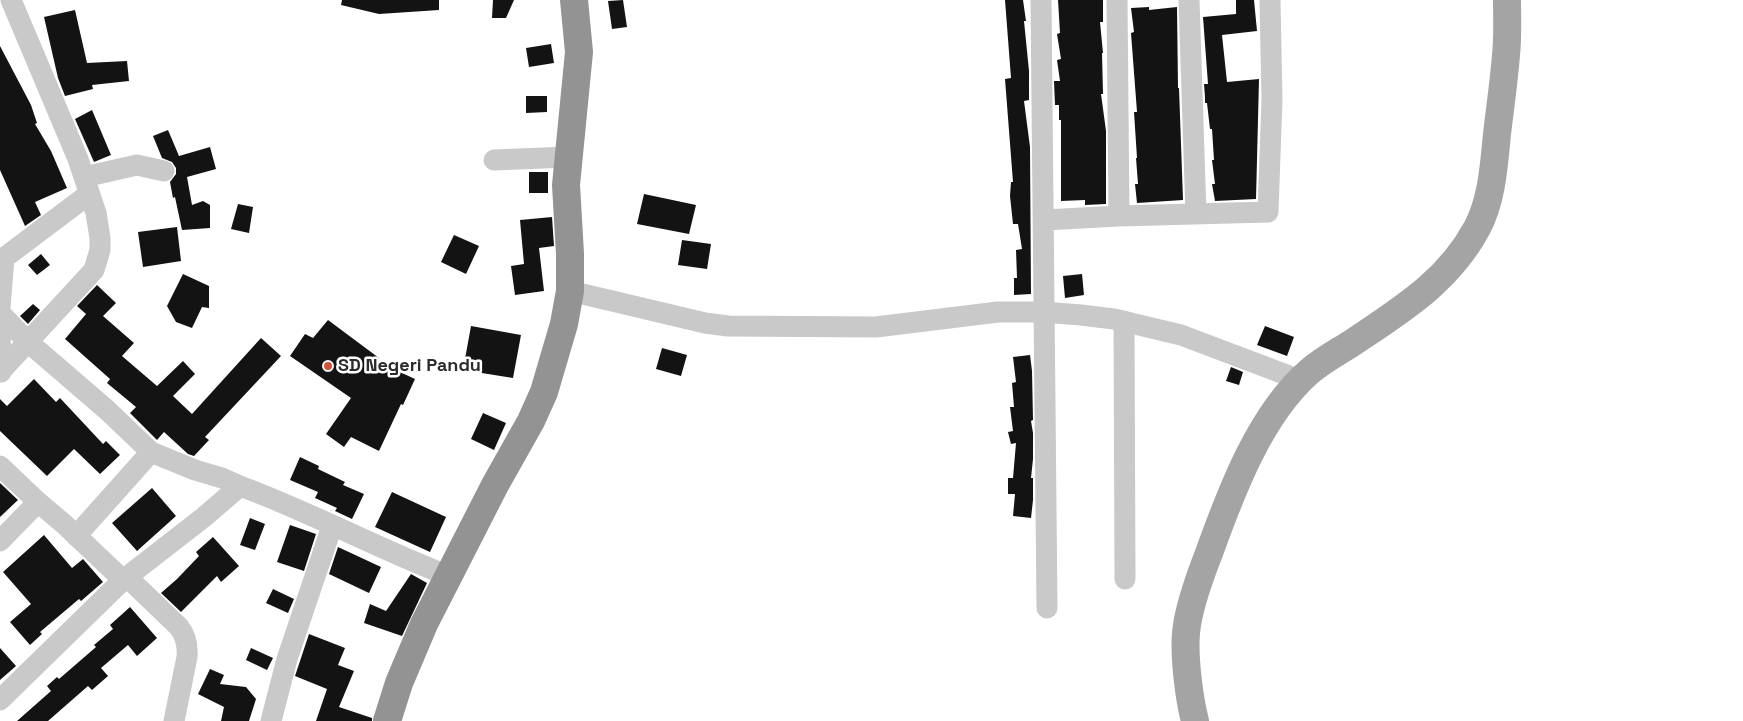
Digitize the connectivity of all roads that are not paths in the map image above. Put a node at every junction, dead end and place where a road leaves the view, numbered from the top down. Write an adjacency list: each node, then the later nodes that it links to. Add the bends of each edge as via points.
1 (11, 0): 11 (street, via 78,159)
2 (574, 0): 8 (highway, via 579,52)
3 (1041, 0): 14 (street)
4 (1117, 0): 13 (street)
5 (1189, 0): 12 (street)
6 (1270, 0): 12 (street, via 1272,100 1268,212)
7 (1507, 0): 24 (main road, via 1506,53 1494,159 1487,206 1478,227 1464,250 1437,282)
8 (568, 157): 9 (street); 16 (highway)
9 (494, 160)
10 (164, 171): 11 (street, via 134,166)
11 (86, 186): 15 (street); 22 (street, via 96,213 100,238 94,270)
12 (1196, 214): 13 (street)
13 (1119, 216): 14 (street)
14 (1044, 220): 18 (street)
15 (2, 264): 17 (street)
16 (570, 291): 18 (street, via 705,323 750,327 876,327 998,312); 32 (highway, via 544,392)
17 (0, 308)
18 (1043, 312): 20 (street); 35 (street)
19 (0, 313): 22 (street)
20 (1124, 321): 24 (street, via 1181,335); 34 (street)
21 (0, 333): 23 (street)
22 (28, 342): 23 (street); 25 (street)
23 (0, 372)
24 (1300, 380): 40 (main road, via 1268,423 1231,491 1196,590 1186,632)
25 (152, 452): 27 (street); 30 (street)
26 (0, 466): 28 (street)
27 (240, 486): 29 (street); 33 (street)
28 (38, 502): 30 (street); 31 (street)
29 (332, 526): 32 (street); 38 (street, via 287,659)
30 (76, 536): 33 (street)
31 (0, 541)
32 (449, 576): 39 (highway, via 407,662)
33 (125, 578): 36 (street); 37 (street, via 185,636 187,656)
34 (1125, 579)
35 (1047, 608)
36 (0, 700)
37 (174, 721)
38 (271, 721)
39 (387, 721)
40 (1195, 721)

